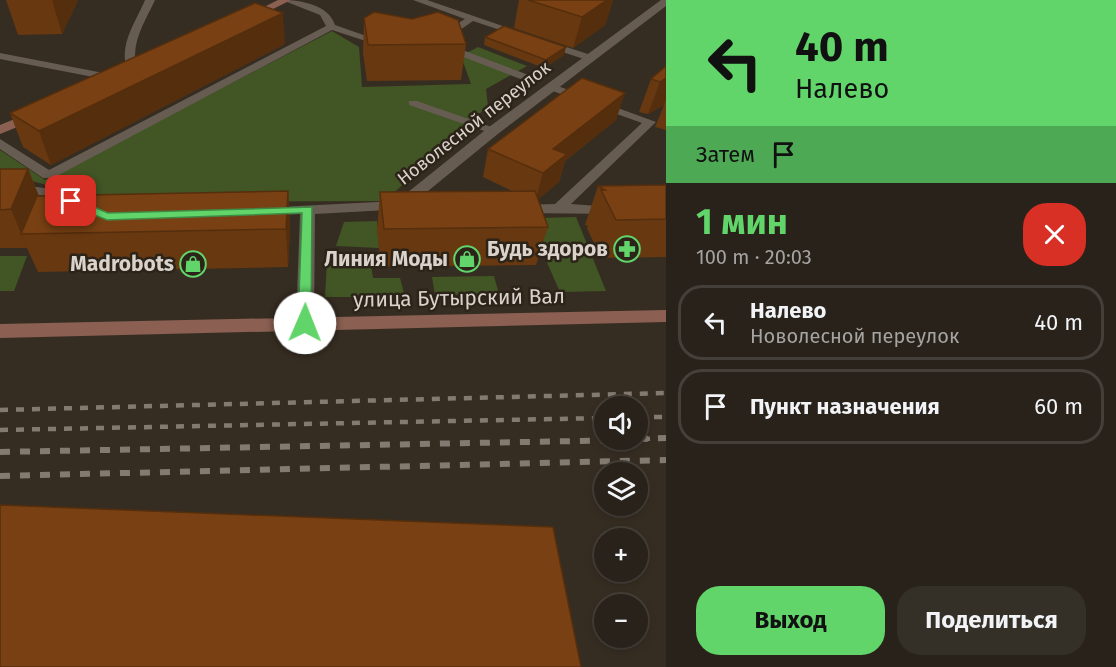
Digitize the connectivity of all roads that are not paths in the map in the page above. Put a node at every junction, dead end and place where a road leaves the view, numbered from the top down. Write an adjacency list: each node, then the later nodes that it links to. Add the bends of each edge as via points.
1 (150, 0): 12 (lane, via 126,56)
2 (287, 0): 6 (street); 7 (lane, via 323,13)
3 (418, 0): 5 (lane)
4 (666, 1): 11 (street, Новолесной переулок)
5 (472, 18): 11 (lane); 14 (lane, via 434,42)
6 (235, 23): 8 (lane)
7 (330, 27): 9 (lane); 21 (lane, via 293,42 48,175)
8 (260, 28)
9 (392, 47)
10 (0, 56): 13 (lane)
11 (590, 58): 15 (street, Новолесной переулок)
12 (137, 68): 13 (street)
13 (114, 78): 16 (street)
14 (535, 81)
15 (551, 87): 20 (street, Новолесной переулок); 24 (lane, via 654,118)
16 (94, 88)
17 (413, 103): 20 (lane)
18 (52, 107): 19 (street)
19 (0, 130)
20 (494, 130): 23 (street, Новолесной переулок)
21 (0, 143)
22 (0, 186): 28 (street, via 54,193)
23 (401, 206): 25 (street, Новолесной переулок); 30 (lane)
24 (559, 208): 26 (lane); 27 (lane)
25 (308, 209): 29 (street, Новолесной переулок); 32 (street)
26 (510, 209)
27 (621, 211)
28 (96, 212)
29 (249, 212)
30 (419, 212)
31 (666, 316): 32 (street, улица Бутырский Вал)
32 (305, 323): 33 (street, улица Бутырский Вал)
33 (0, 331)

